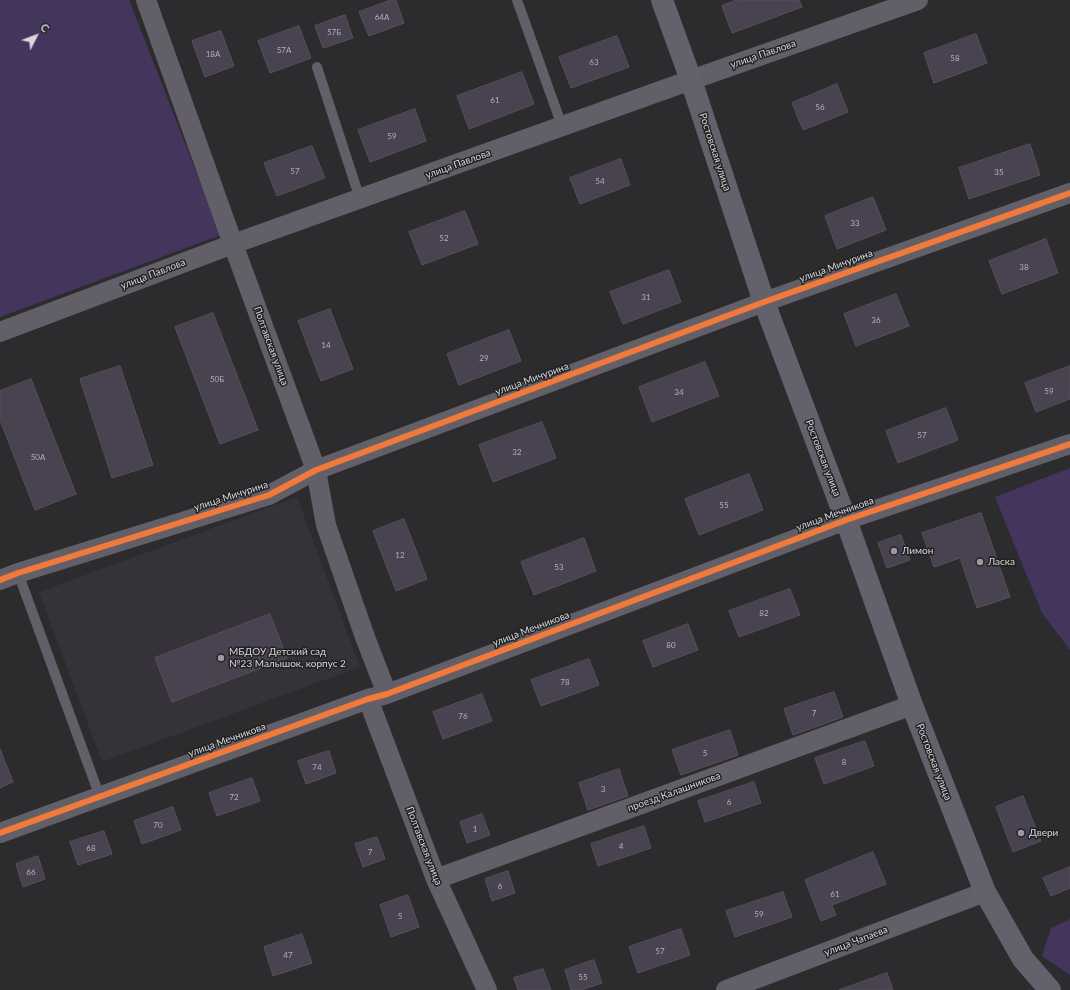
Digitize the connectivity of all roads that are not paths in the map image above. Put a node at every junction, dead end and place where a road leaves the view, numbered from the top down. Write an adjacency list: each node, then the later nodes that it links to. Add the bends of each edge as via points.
1 (146, 0): 10 (street, Полтавская улица)
2 (516, 0): 7 (lane)
3 (662, 0): 6 (street, Ростовская улица)
4 (918, 0): 6 (street, улица Павлова)
5 (317, 67): 9 (lane)
6 (691, 80): 7 (street, улица Павлова); 11 (street, Ростовская улица)
7 (562, 126): 9 (street, улица Павлова)
8 (1070, 193): 11 (street, улица Мичурина)
9 (360, 199): 10 (street, улица Павлова)
10 (233, 244): 12 (street, улица Павлова); 14 (street, Полтавская улица)
11 (764, 302): 14 (street, улица Мичурина); 15 (street, Ростовская улица)
12 (0, 332)
13 (1070, 444): 15 (street, улица Мечникова)
14 (316, 470): 16 (street, улица Мичурина, via 269,495); 17 (street, Полтавская улица, via 326,525)
15 (846, 520): 17 (street, улица Мечникова); 19 (street, Ростовская улица)
16 (9, 576): 20 (lane)
17 (387, 694): 18 (street, улица Мечникова)
18 (368, 699): 20 (street, улица Мечникова); 22 (street, Полтавская улица)
19 (912, 705): 22 (street, проезд Калашникова); 23 (street, Ростовская улица)
20 (100, 797): 21 (street, улица Мечникова)
21 (0, 833)
22 (436, 879): 24 (street, Полтавская улица)
23 (985, 892): 25 (street, улица Чапаева); 26 (street, Ростовская улица, via 1023,959)
24 (487, 990)
25 (726, 990)
26 (1050, 990)

